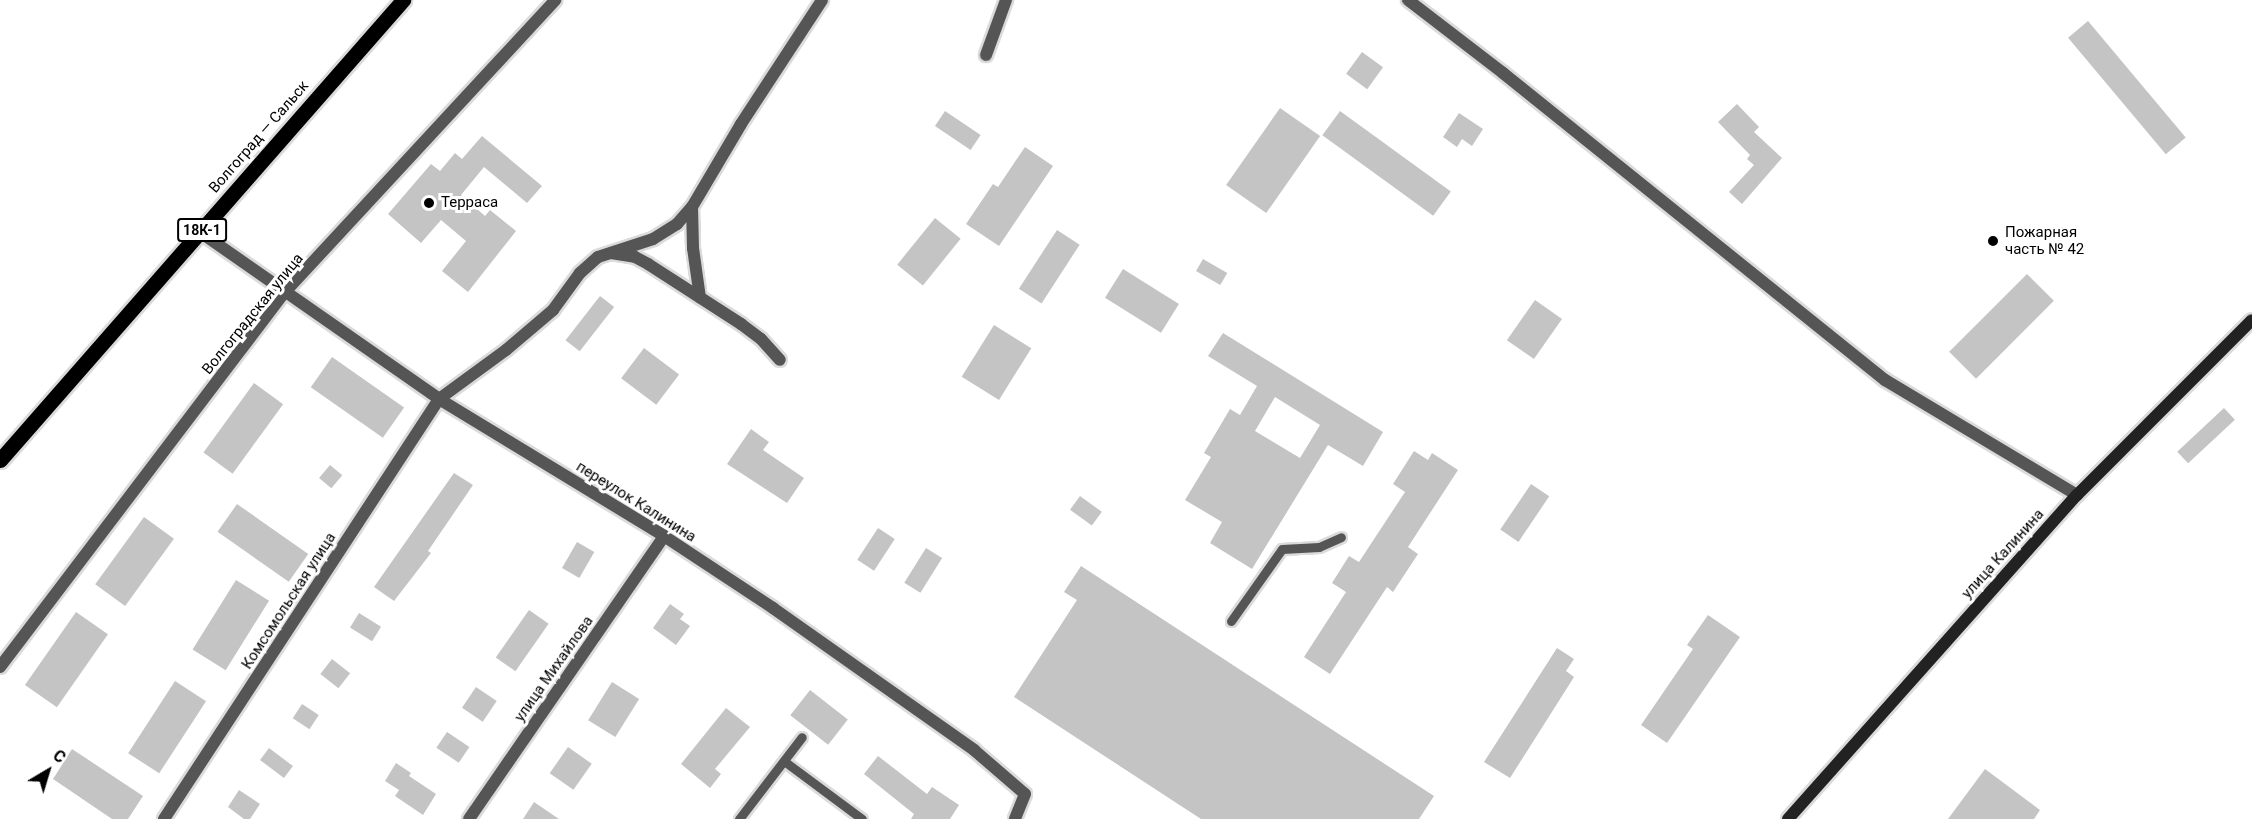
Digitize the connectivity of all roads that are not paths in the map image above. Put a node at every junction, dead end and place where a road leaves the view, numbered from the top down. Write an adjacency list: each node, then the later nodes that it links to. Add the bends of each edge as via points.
1 (403, 0): 8 (main road, Волгоград — Сальск / 18К-1)
2 (555, 0): 10 (street, Волгоградская улица)
3 (822, 0): 7 (street)
4 (1006, 0): 6 (street)
5 (1408, 0): 16 (street, via 1885,380)
6 (986, 55)
7 (692, 207): 9 (street, via 677,224 653,239); 11 (street)
8 (200, 232): 10 (street, переулок Калинина); 15 (main road, Волгоград — Сальск / 18К-1)
9 (611, 253): 11 (street, via 635,257); 14 (street, via 598,257 580,273 553,310 506,350)
10 (285, 292): 14 (street, переулок Калинина); 20 (street, Волгоградская улица)
11 (700, 298): 13 (street, via 761,339)
12 (2252, 320): 16 (street, улица Калинина)
13 (780, 360)
14 (439, 399): 17 (street, переулок Калинина); 23 (street, Комсомольская улица)
15 (0, 460)
16 (2077, 495): 28 (street, улица Калинина)
17 (664, 536): 24 (street, улица Михайлова); 27 (street, переулок Калинина, via 974,750 1025,794)
18 (1341, 537): 19 (lane, via 1320,547 1282,549)
19 (1231, 621)
20 (0, 667)
21 (802, 737): 22 (lane)
22 (784, 761): 25 (lane); 26 (lane)
23 (164, 819)
24 (470, 819)
25 (739, 819)
26 (862, 819)
27 (1015, 819)
28 (1788, 819)

